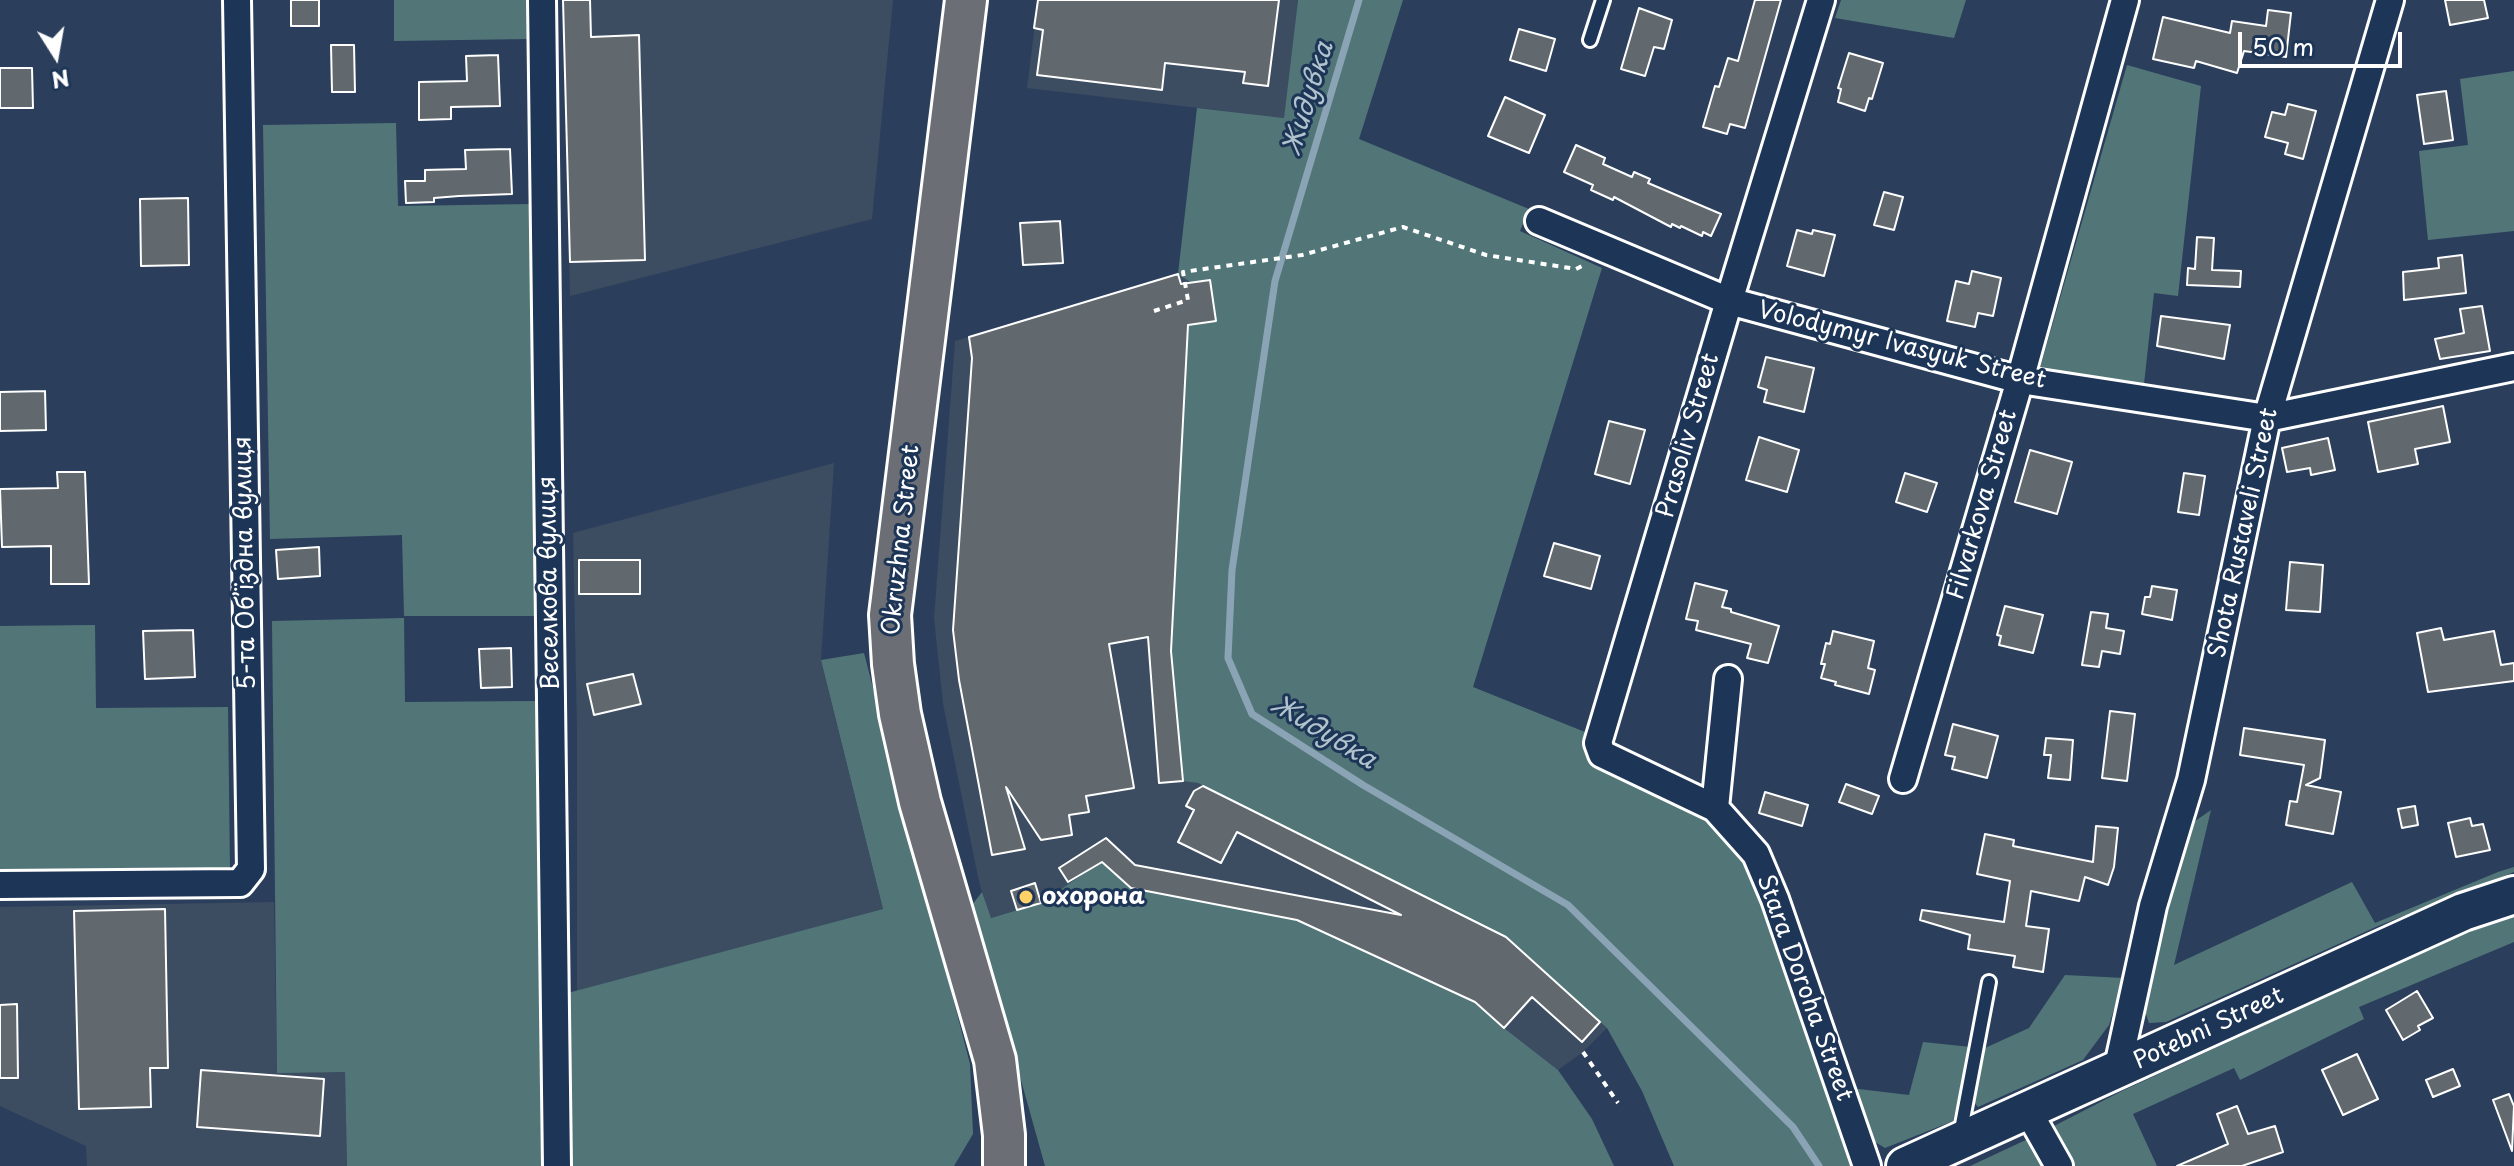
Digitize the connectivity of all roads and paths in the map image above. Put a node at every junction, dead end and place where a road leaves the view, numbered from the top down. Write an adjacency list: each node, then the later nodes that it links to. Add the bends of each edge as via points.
1 (237, 0): 19 (street, 5-та Обʼїздна вулиця, via 251,869 240,883)
2 (542, 0): 27 (street, Веселкова вулиця)
3 (966, 0): 28 (main road, Okruzhna Street, via 890,615 900,714 920,802 995,1060)
4 (1603, 0): 8 (lane)
5 (1821, 0): 11 (street, Prasoliv Street)
6 (2125, 0): 14 (street, Filvarkova Street)
7 (2390, 0): 15 (street, Shota Rustaveli Street)
8 (1590, 40)
9 (1539, 221): 10 (street, Volodymyr Ivasyuk Street)
10 (1612, 252): 11 (street, Volodymyr Ivasyuk Street); 12 (path, via 1576,269 1486,255 1403,227 1302,255 1183,272 1188,300)
11 (1729, 301): 14 (street, Volodymyr Ivasyuk Street); 18 (street, Prasoliv Street, via 1598,743 1602,754)
12 (1154, 311)
13 (2514, 367): 15 (street, Volodymyr Ivasyuk Street)
14 (2020, 380): 15 (street, Volodymyr Ivasyuk Street); 17 (street, Filvarkova Street)
15 (2267, 418): 23 (street, Shota Rustaveli Street, via 2191,780 2153,906)
16 (1728, 679): 18 (street)
17 (1903, 779)
18 (1715, 808): 29 (street, Stara Doroha Street, via 1756,854)
19 (0, 885)
20 (2514, 895): 23 (street, Potebni Street, via 2463,912)
21 (1989, 982): 26 (lane)
22 (1583, 1052): 24 (path)
23 (2117, 1071): 25 (street, Potebni Street)
24 (1618, 1103)
25 (2028, 1111): 26 (street, Potebni Street); 31 (street)
26 (1958, 1142): 30 (street, Potebni Street)
27 (557, 1166)
28 (1004, 1166)
29 (1867, 1166)
30 (1905, 1166)
31 (2059, 1166)

